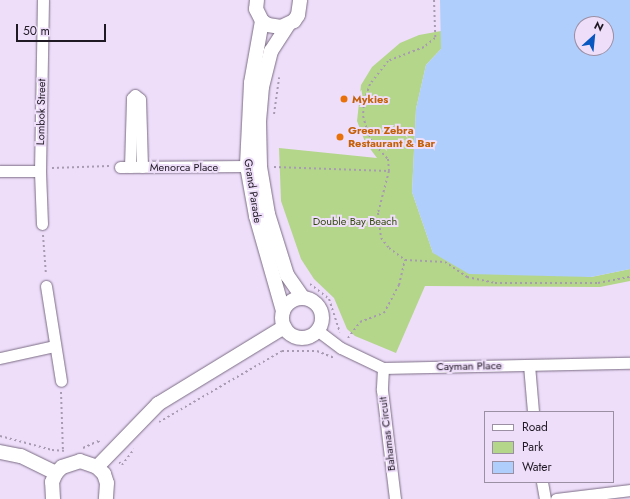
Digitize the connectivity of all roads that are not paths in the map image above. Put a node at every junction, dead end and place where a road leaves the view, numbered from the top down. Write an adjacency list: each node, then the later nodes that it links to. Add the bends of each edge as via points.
1 (43, 0): 9 (street, Lombok Street)
2 (257, 0): 4 (street, via 256,9)
3 (300, 0): 5 (street, Grand Parade, via 298,15)
4 (262, 21): 5 (street, via 274,27); 6 (street, Grand Parade, via 251,83)
5 (288, 25): 12 (street, Grand Parade, via 271,51 262,86 259,122 260,167 268,214 287,275)
6 (247, 166): 7 (street, Menorca Place); 13 (street, Grand Parade, via 256,216)
7 (142, 167): 7 (street, Menorca Place, via 125,167 132,96 137,95 140,99)
8 (0, 171): 9 (street)
9 (40, 171): 10 (street, Lombok Street)
10 (42, 224)
11 (46, 286): 16 (street)
12 (303, 298): 13 (street, via 291,301); 15 (street, via 313,302 320,310 322,320)
13 (283, 311): 14 (street)
14 (284, 327): 15 (street, via 288,333 300,338 306,338); 24 (street, via 158,404)
15 (318, 330): 20 (street, Cayman Place, via 341,348)
16 (54, 346): 17 (street); 21 (street)
17 (0, 358)
18 (630, 363): 19 (street, Cayman Place)
19 (529, 365): 20 (street, Cayman Place); 22 (street)
20 (383, 368): 30 (street, Bahamas Circuit, via 382,390)
21 (61, 381)
22 (533, 411)
23 (0, 452): 25 (street, via 21,456)
24 (97, 467): 25 (street, via 89,462 75,461 62,466); 29 (street, via 107,482)
25 (56, 473): 28 (street, via 52,482)
26 (542, 483): 31 (street)
27 (630, 490): 32 (street)
28 (54, 499)
29 (106, 499)
30 (395, 499)
31 (545, 499)
32 (556, 499)

